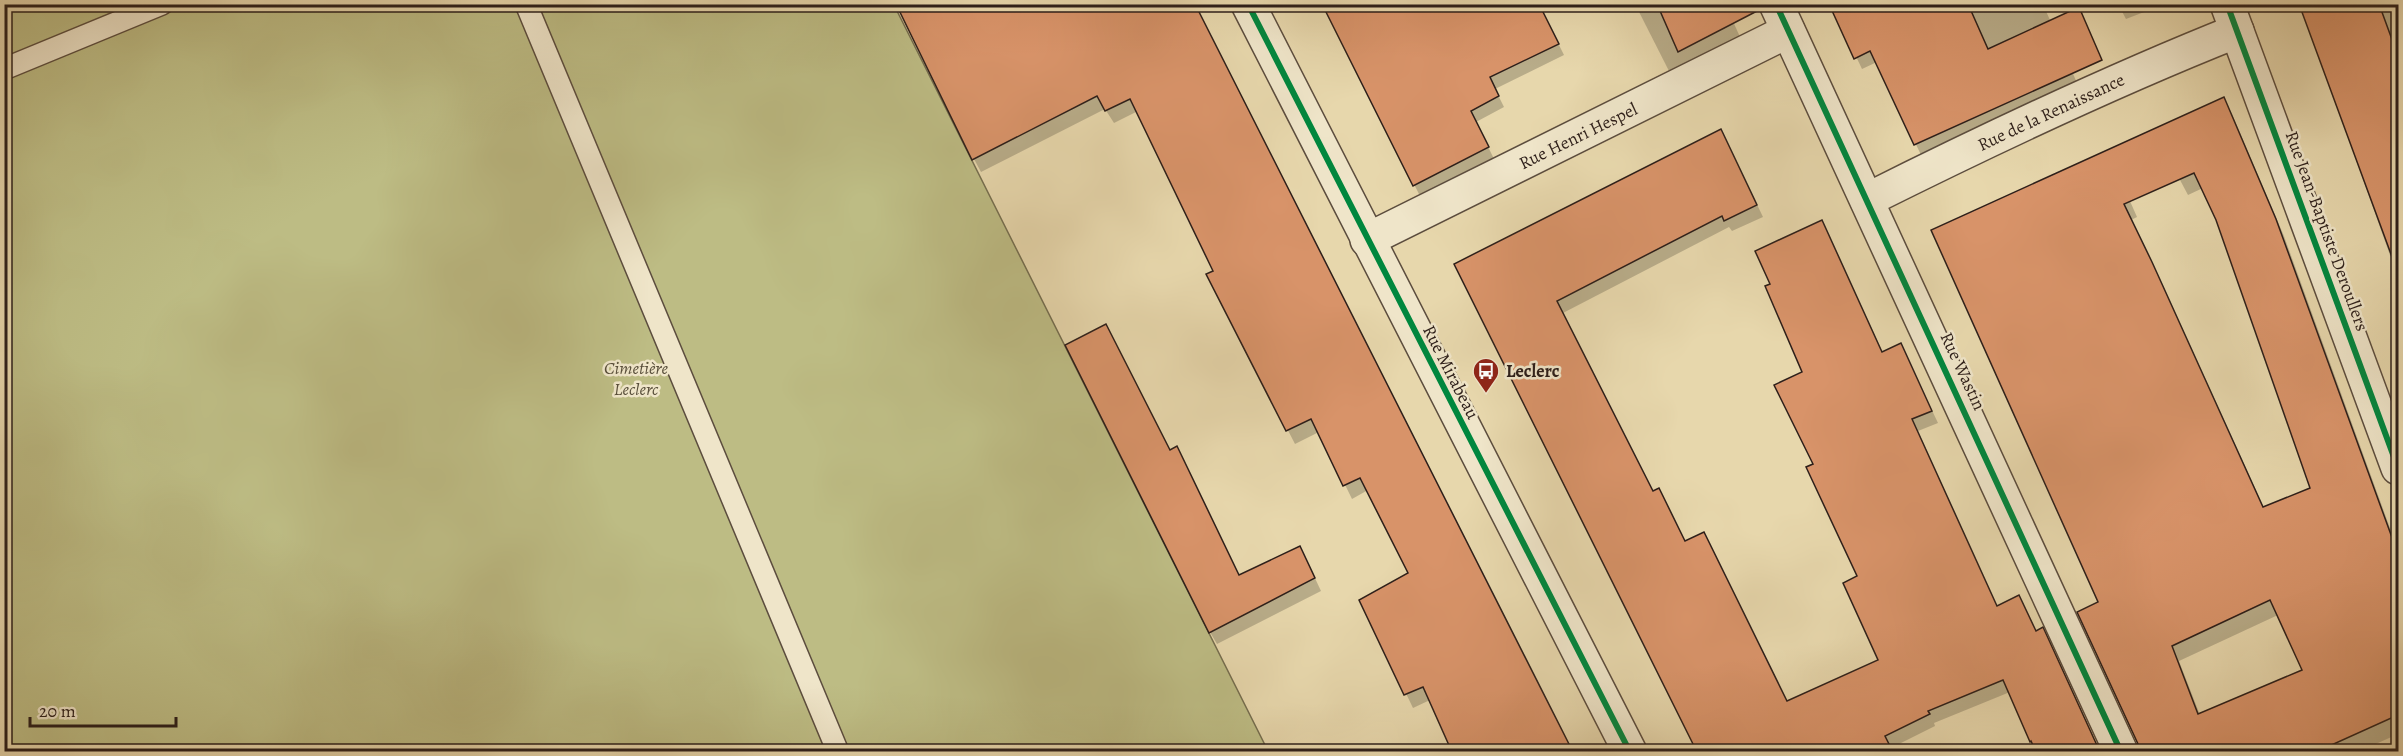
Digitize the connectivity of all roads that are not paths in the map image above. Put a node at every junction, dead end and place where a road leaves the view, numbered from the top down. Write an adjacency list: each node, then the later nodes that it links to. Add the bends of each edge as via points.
1 (162, 4): 6 (lane)
2 (526, 4): 10 (lane)
3 (1248, 4): 8 (street, Rue Mirabeau)
4 (1782, 18): 7 (street, Rue Wastin); 8 (street, Rue Henri Hespel)
5 (2232, 18): 7 (street, Rue de la Renaissance, via 2176,55); 9 (street, Rue Jean-Baptiste Deroullers)
6 (4, 69)
7 (1867, 200): 12 (street, Rue Wastin)
8 (1367, 240): 11 (street, Rue Mirabeau)
9 (2398, 468)
10 (838, 752)
11 (1630, 752)
12 (2121, 752)

